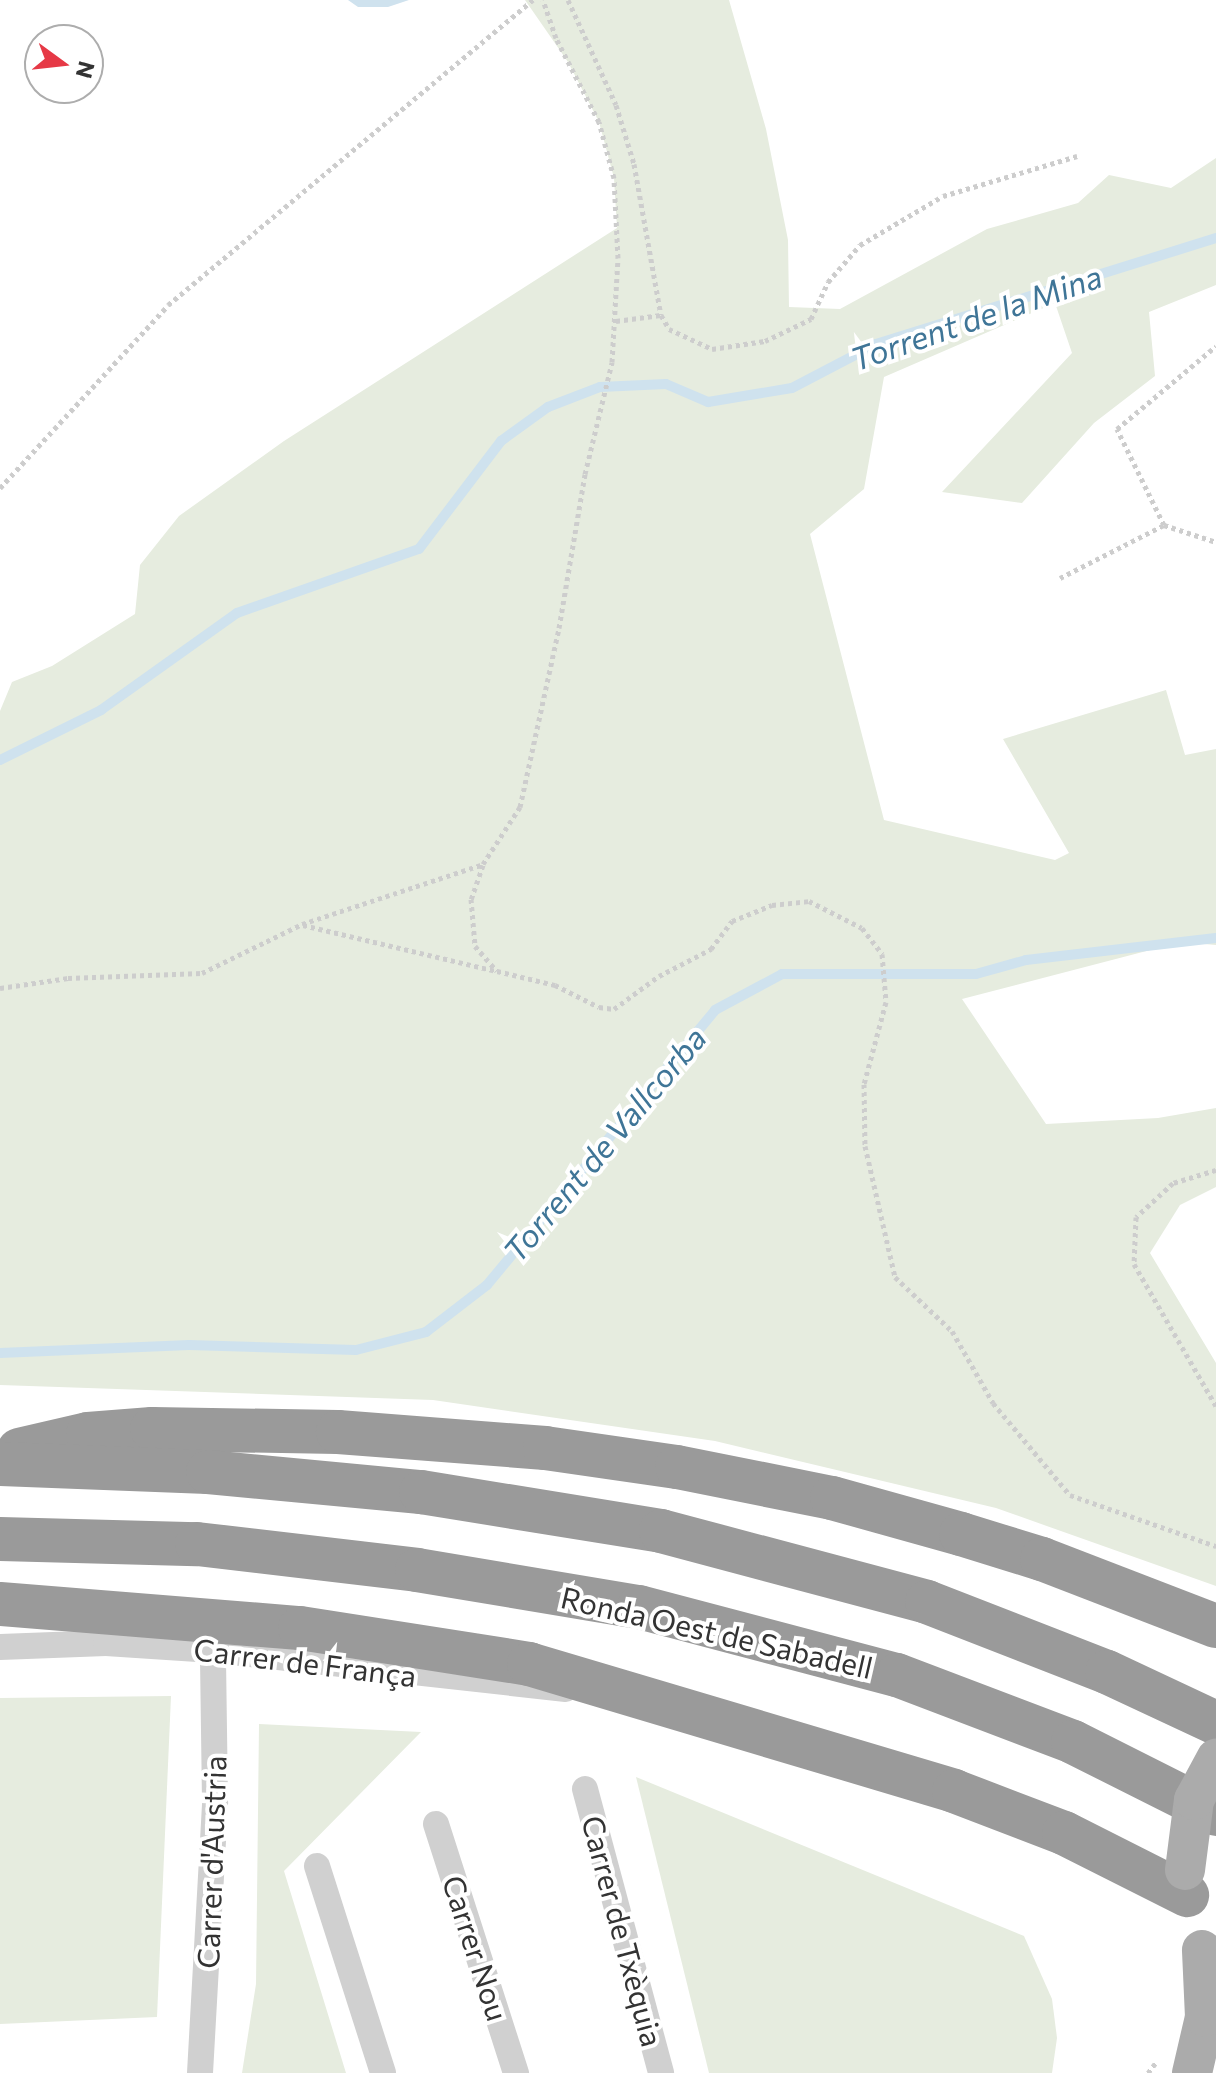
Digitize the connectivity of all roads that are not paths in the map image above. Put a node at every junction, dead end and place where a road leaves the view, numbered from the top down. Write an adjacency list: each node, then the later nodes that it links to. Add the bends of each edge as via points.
1 (0, 1454): 5 (highway, via 88,1434 152,1429 338,1432 545,1448 747,1479 832,1498 1042,1559)
2 (0, 1464): 9 (highway, via 208,1472 421,1492 661,1531 927,1602 1107,1672)
3 (0, 1539): 12 (highway, Ronda Oest de Sabadell, via 197,1544 417,1570 639,1607 897,1675 1073,1742)
4 (0, 1604): 8 (highway, via 300,1628 529,1664)
5 (1216, 1626)
6 (0, 1647): 7 (street, Carrer de França, via 106,1643)
7 (213, 1650): 8 (street, Carrer de França, via 522,1688); 17 (street, Carrer d'Austria, via 215,1802)
8 (609, 1691): 15 (highway, via 767,1731 954,1791)
9 (1216, 1723)
10 (1216, 1759): 15 (main road, bridge, via 1194,1800)
11 (585, 1789): 20 (street, Carrer de Txèquia)
12 (1216, 1814)
13 (436, 1824): 19 (street, Carrer Nou)
14 (317, 1866): 18 (street)
15 (1186, 1883): 16 (main road)
16 (1209, 1961): 21 (main road, via 1205,2017)
17 (200, 2073)
18 (383, 2073)
19 (516, 2073)
20 (661, 2073)
21 (1192, 2073)

